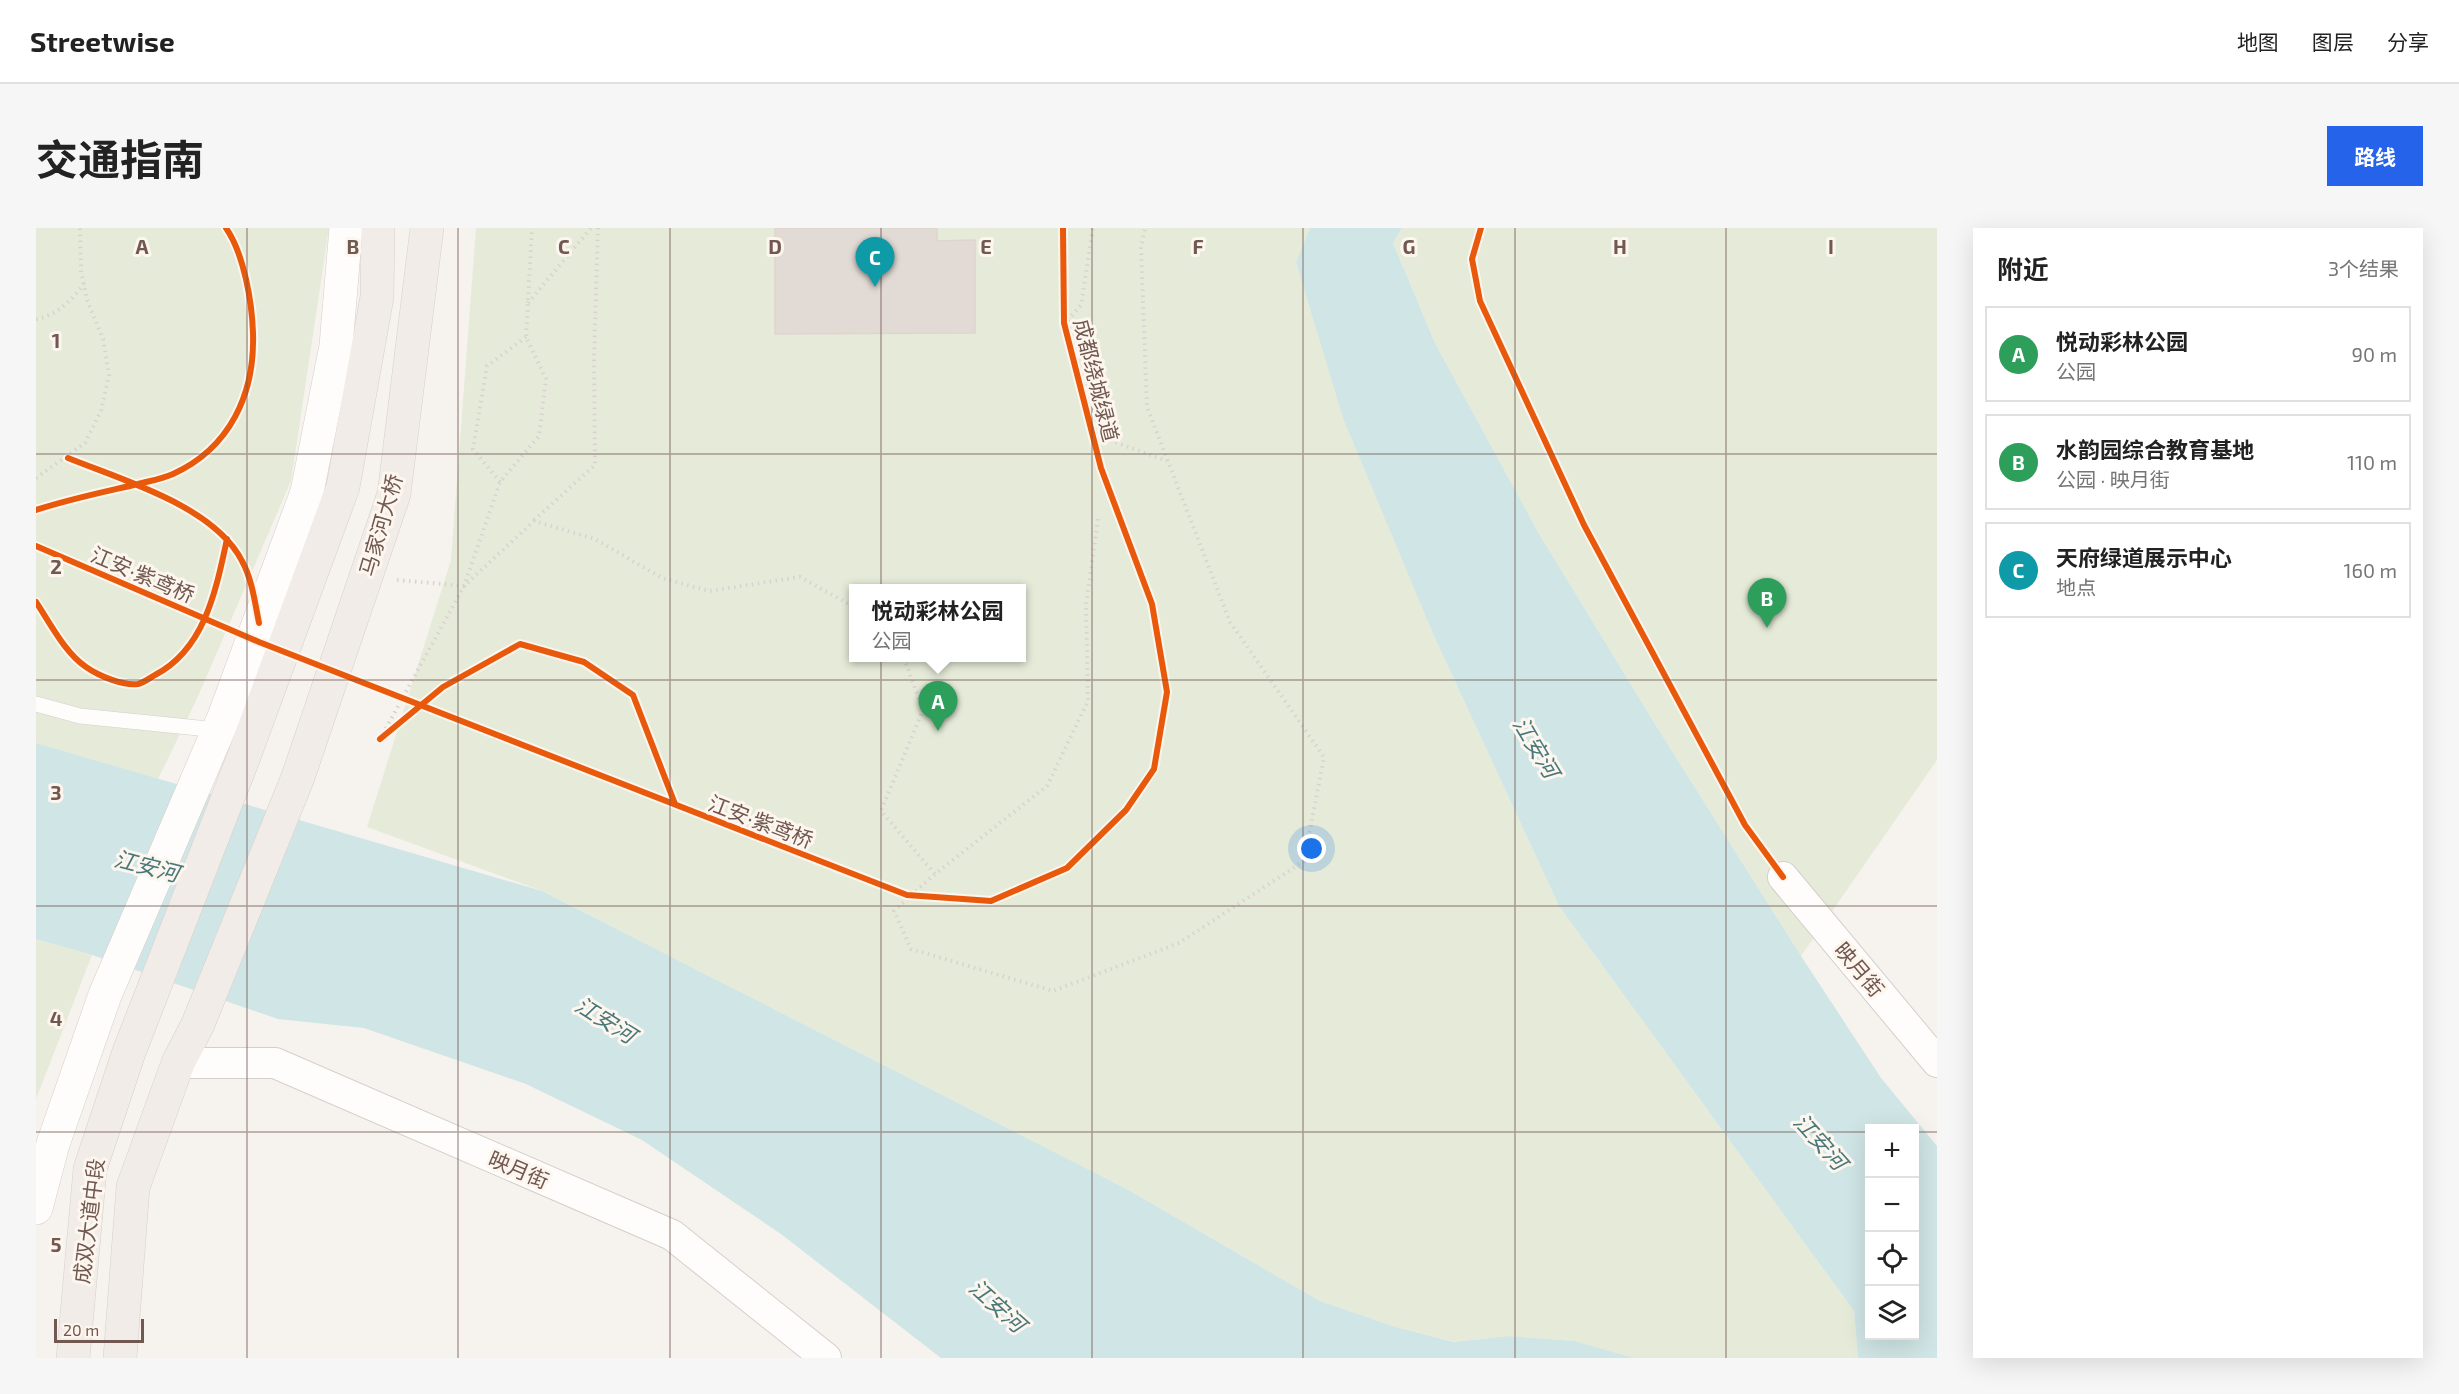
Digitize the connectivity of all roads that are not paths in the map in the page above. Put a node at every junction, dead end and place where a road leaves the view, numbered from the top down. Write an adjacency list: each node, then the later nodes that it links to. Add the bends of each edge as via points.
1 (346, 228): 5 (street, via 336,346 307,492)
2 (378, 228): 12 (main road, 成双大道中段, via 377,297 343,488 142,1019 90,1169)
3 (427, 228): 7 (main road, 马家河大桥, via 394,494 298,777)
4 (36, 704): 5 (lane, via 80,716)
5 (218, 730): 10 (street, via 105,995 53,1144)
6 (1784, 877): 8 (street, 映月街)
7 (198, 1024): 9 (main road, 成双大道中段)
8 (1937, 1062)
9 (178, 1063): 11 (street, 映月街, via 276,1063 672,1235); 13 (main road, 成双大道中段, via 133,1187)
10 (36, 1208)
11 (812, 1353)
12 (73, 1358)
13 (120, 1358)

